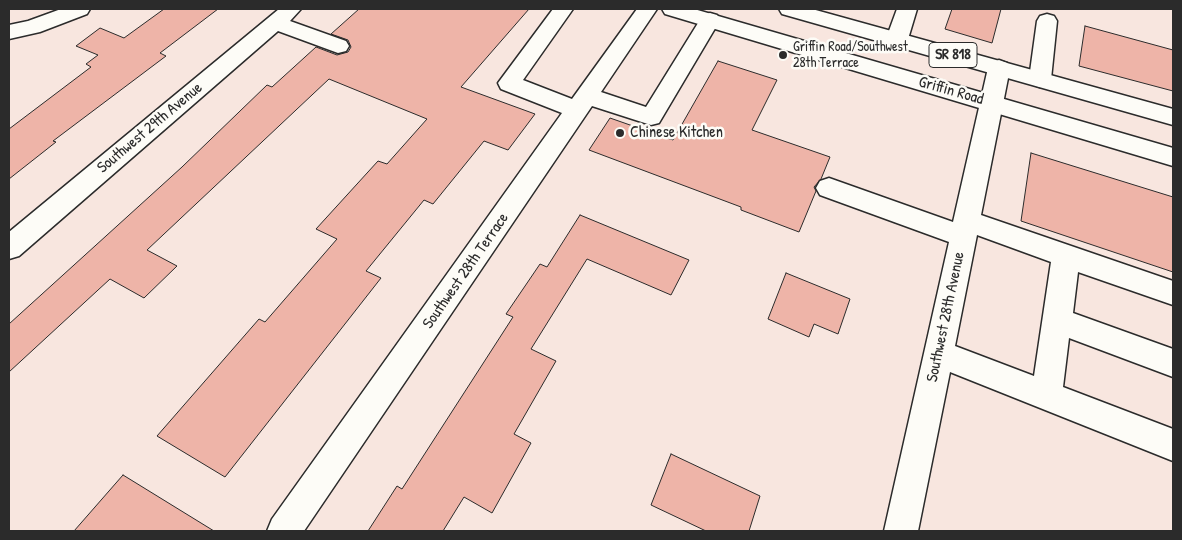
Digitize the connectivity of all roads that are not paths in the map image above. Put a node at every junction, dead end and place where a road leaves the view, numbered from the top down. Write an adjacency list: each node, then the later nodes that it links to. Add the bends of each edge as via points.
1 (80, 9): 10 (street, via 33,27)
2 (563, 9): 15 (street, via 509,83)
3 (647, 9): 15 (street, Southwest 28th Terrace)
4 (672, 9): 8 (street, Griffin Road / SR 818)
5 (789, 9): 11 (street, SR 818)
6 (907, 9): 11 (street)
7 (283, 16): 12 (street); 21 (street, Southwest 29th Avenue)
8 (710, 20): 15 (street, via 651,117); 16 (street, Griffin Road / SR 818)
9 (1047, 21): 14 (street)
10 (9, 32)
11 (897, 39): 13 (street, SR 818)
12 (338, 46)
13 (999, 68): 14 (street, SR 818); 16 (street, Southwest 28th Avenue)
14 (1040, 79): 17 (street, SR 818)
15 (582, 103): 29 (street, Southwest 28th Terrace)
16 (991, 103): 18 (street, Griffin Road / SR 818); 20 (street, Southwest 28th Avenue)
17 (1173, 117)
18 (1173, 157)
19 (829, 188): 20 (street)
20 (965, 229): 22 (street); 25 (street, Southwest 28th Avenue)
21 (9, 248)
22 (1066, 256): 23 (street); 24 (street)
23 (1173, 294)
24 (1057, 320): 26 (street); 27 (street)
25 (937, 353): 27 (street); 30 (street, Southwest 28th Avenue)
26 (1173, 363)
27 (1047, 395): 28 (street)
28 (1173, 445)
29 (284, 531)
30 (901, 531)

